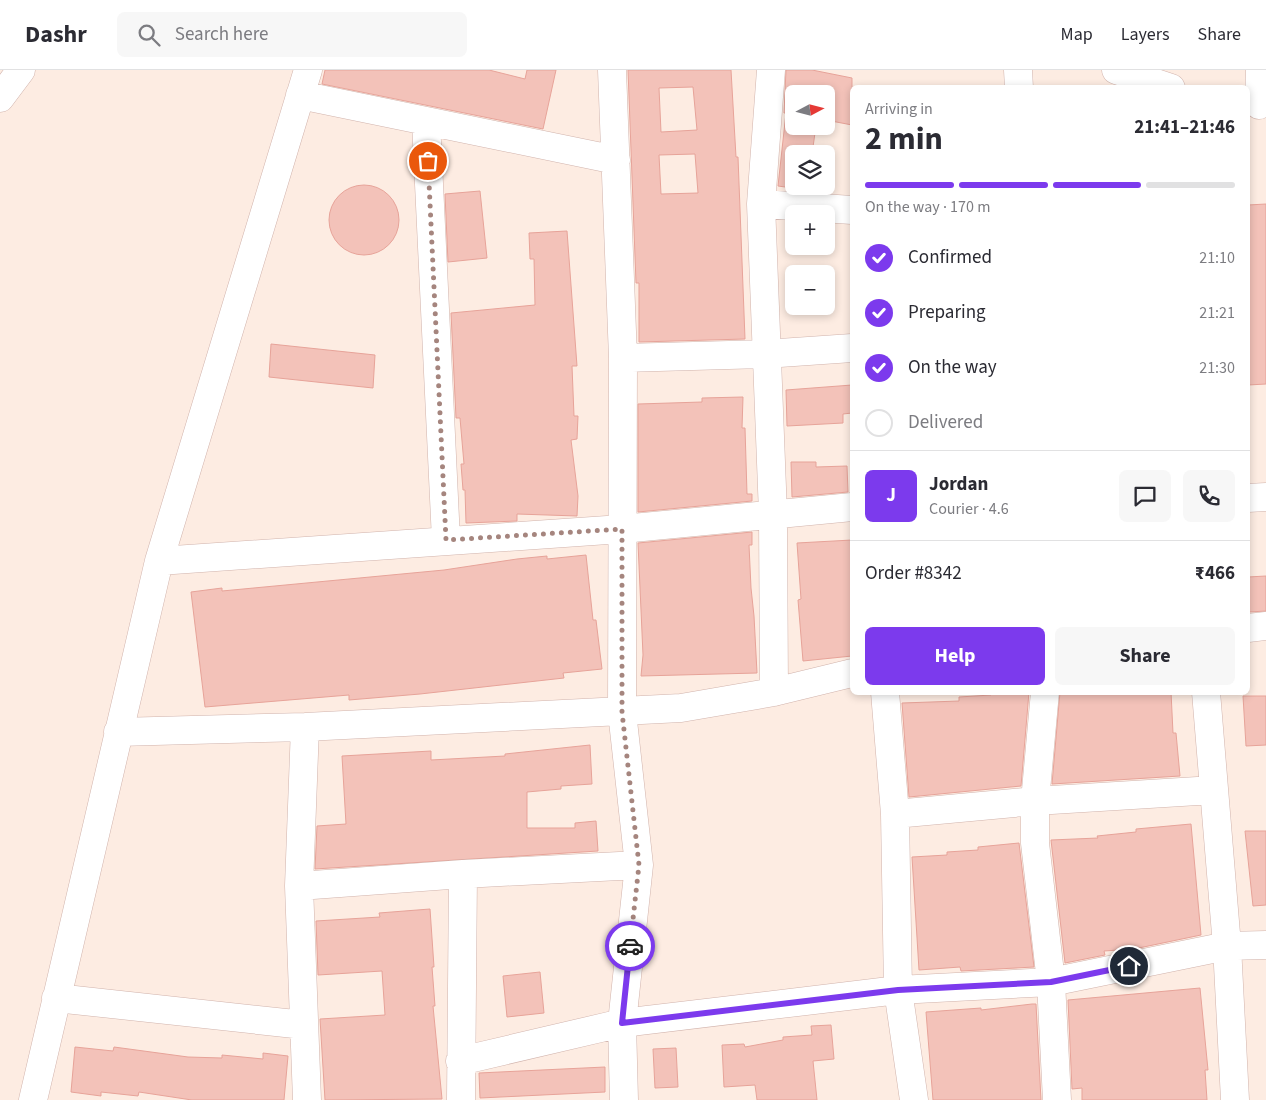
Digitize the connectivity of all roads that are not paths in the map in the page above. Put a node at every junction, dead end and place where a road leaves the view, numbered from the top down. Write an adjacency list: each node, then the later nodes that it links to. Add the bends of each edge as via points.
1 (21, 70): 11 (street)
2 (308, 70): 10 (street)
3 (612, 70): 14 (street)
4 (771, 70): 15 (street)
5 (1018, 70): 8 (street)
6 (1116, 70): 9 (street)
7 (1260, 70): 12 (street)
8 (1019, 85)
9 (1162, 85)
10 (300, 96): 13 (street); 26 (street)
11 (0, 98)
12 (1257, 106)
13 (426, 121): 14 (street); 25 (street)
14 (616, 160): 19 (street)
15 (761, 204): 16 (street); 18 (street)
16 (850, 210)
17 (850, 348): 18 (street)
18 (765, 354): 19 (street); 23 (street)
19 (622, 358): 24 (street)
20 (1266, 497): 21 (street)
21 (1250, 498)
22 (850, 507): 23 (street)
23 (772, 514): 24 (street); 30 (street)
24 (622, 529): 25 (street); 34 (street)
25 (446, 540): 26 (street)
26 (159, 561): 36 (street)
27 (1266, 626): 28 (street)
28 (1250, 628)
29 (850, 673): 30 (street)
30 (774, 692): 34 (street, via 680,708)
31 (885, 695): 39 (street)
32 (1045, 695): 38 (street)
33 (1206, 695): 37 (street)
34 (622, 712): 35 (street); 40 (street)
35 (305, 727): 36 (street); 42 (street)
36 (118, 732): 47 (street)
37 (1214, 790): 38 (street); 44 (street)
38 (1035, 801): 39 (street); 45 (street, via 1035,843)
39 (896, 814): 46 (street)
40 (639, 865): 41 (street); 48 (street)
41 (463, 874): 42 (street); 50 (street)
42 (299, 886): 49 (street)
43 (1266, 945): 44 (street)
44 (1227, 946): 45 (street); 57 (street)
45 (1051, 982): 46 (street); 56 (street)
46 (898, 990): 48 (street); 55 (street)
47 (56, 998): 49 (street); 51 (street)
48 (622, 1023): 50 (street); 54 (street)
49 (304, 1026): 52 (street)
50 (460, 1060): 53 (street)
51 (33, 1100)
52 (308, 1100)
53 (461, 1100)
54 (624, 1100)
55 (914, 1100)
56 (1056, 1100)
57 (1235, 1100)

